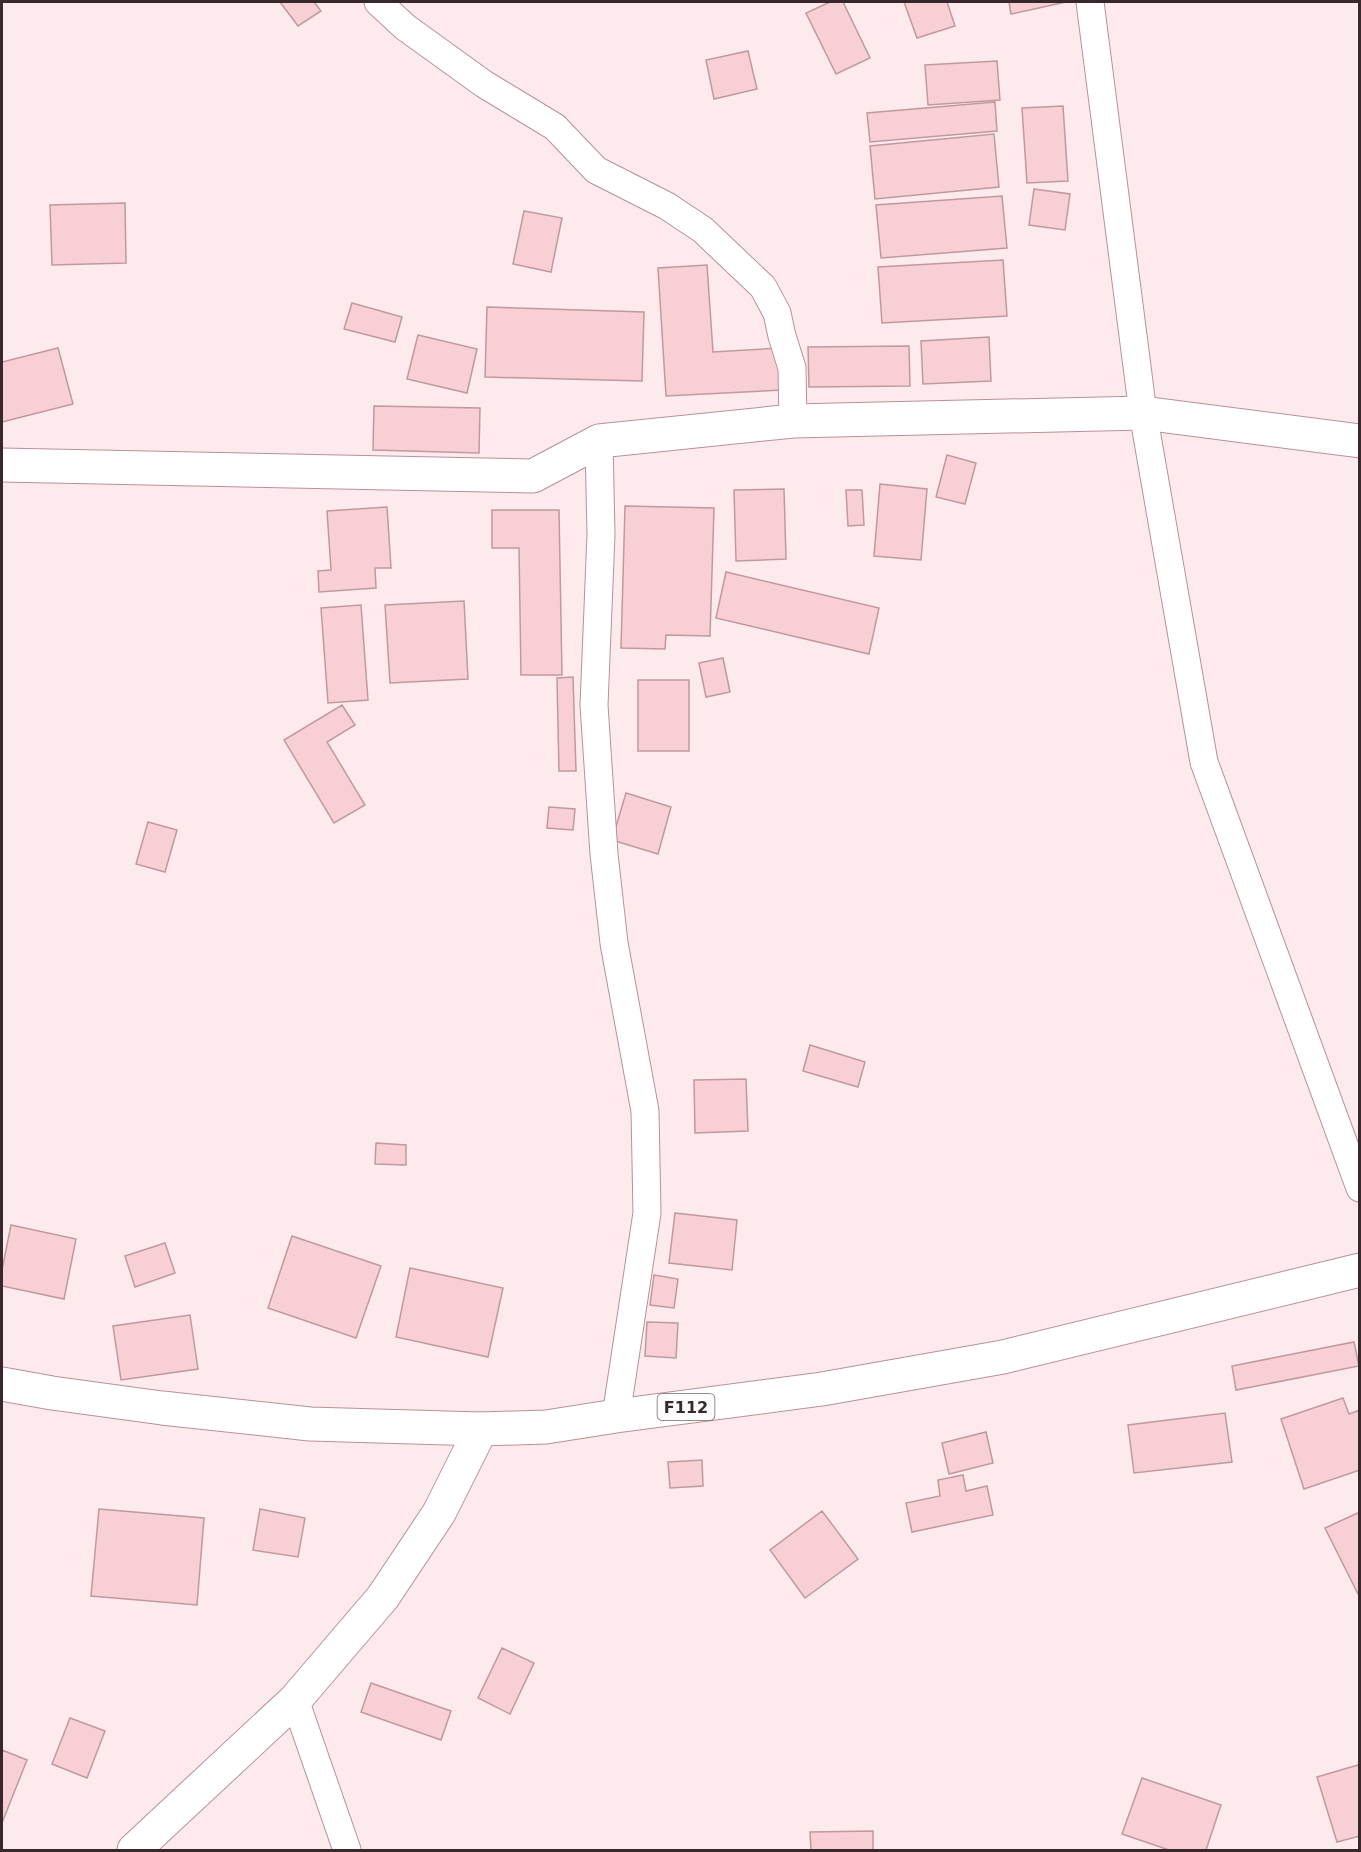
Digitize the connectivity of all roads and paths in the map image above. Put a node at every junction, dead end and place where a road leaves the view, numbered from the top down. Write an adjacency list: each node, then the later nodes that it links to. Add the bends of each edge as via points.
1 (378, 2): 4 (street, via 405,27 484,84 555,128 596,170 667,206 704,230 763,287 777,313 792,368)
2 (1090, 2): 3 (street)
3 (1143, 413): 4 (street); 6 (street); 8 (street, via 1204,762)
4 (793, 421): 5 (street)
5 (599, 441): 7 (street, via 533,476); 11 (street, via 601,535 594,705 604,855 615,943 645,1112 647,1213)
6 (1359, 441)
7 (2, 465)
8 (1359, 1188)
9 (1359, 1270): 11 (street, F112, via 1003,1357 822,1389)
10 (2, 1384): 12 (street, F112, via 162,1408 310,1424)
11 (616, 1416): 12 (street, F112, via 546,1427)
12 (481, 1429): 13 (street, via 439,1513 383,1598)
13 (295, 1700): 14 (street); 15 (street)
14 (134, 1851)
15 (347, 1851)

